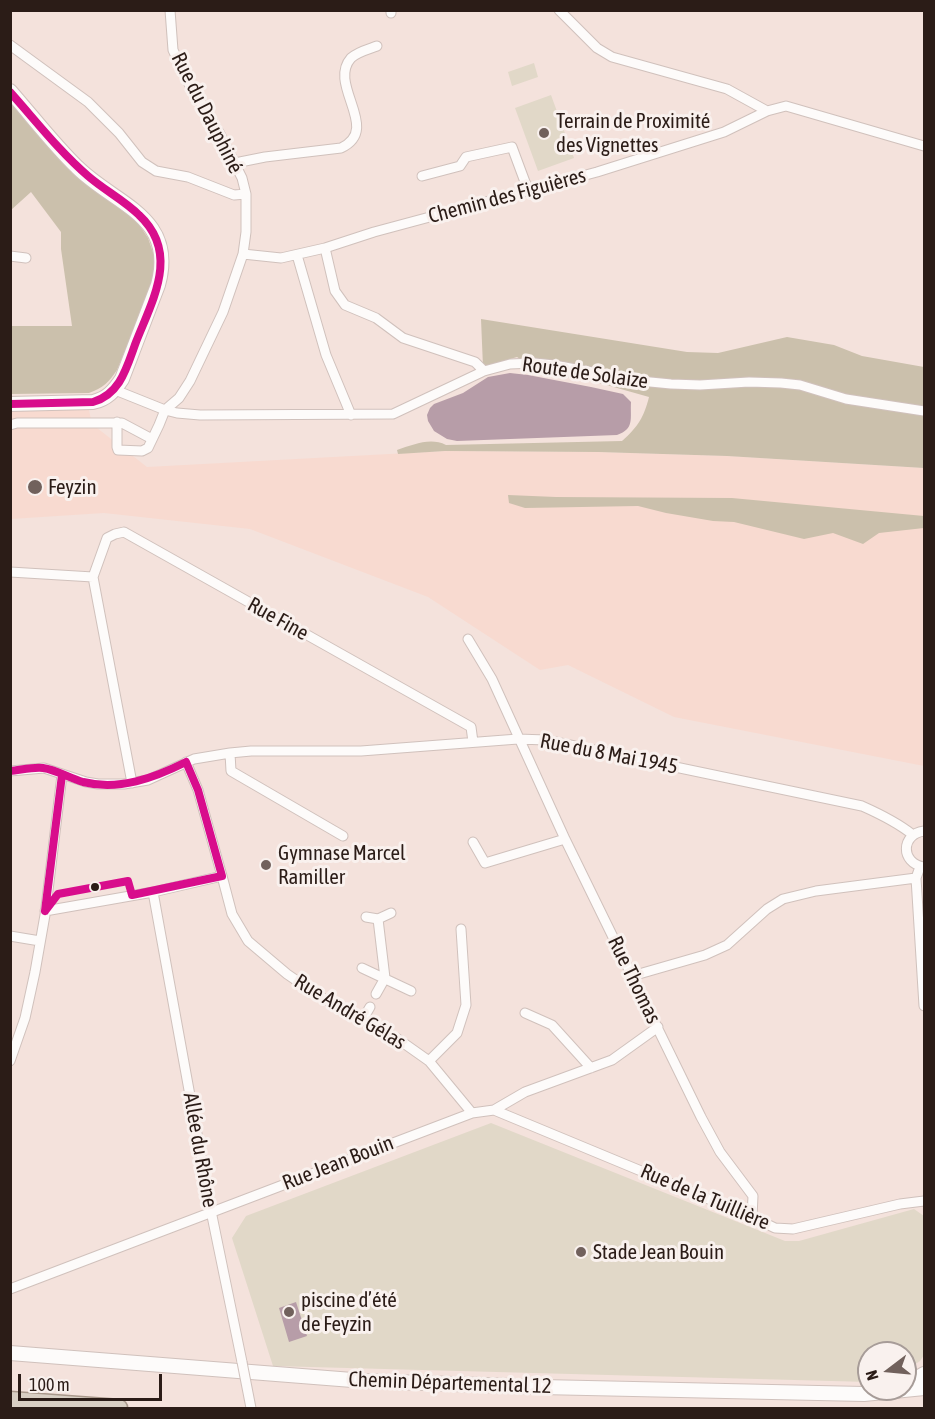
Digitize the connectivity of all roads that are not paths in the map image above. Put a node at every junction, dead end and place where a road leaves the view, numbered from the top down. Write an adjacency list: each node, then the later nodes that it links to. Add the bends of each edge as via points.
1 (170, 10): 8 (street, Rue du Dauphiné, via 173,50)
2 (559, 10): 6 (street, via 597,48 612,57 727,90)
3 (10, 45): 11 (street, via 88,102 142,162 156,171 188,177 234,195)
4 (377, 46): 8 (street, via 351,58 345,71 357,126 356,135 348,144)
5 (10, 91): 18 (main road, via 77,168 149,223 160,246 158,285)
6 (766, 111): 7 (street, via 786,106); 10 (street, Chemin des Figuières, via 724,132)
7 (924, 146)
8 (235, 163): 11 (street, Rue du Dauphiné)
9 (422, 176): 10 (street, via 460,166 466,157 512,147)
10 (528, 190): 12 (street, Chemin des Figuières)
11 (246, 194): 13 (street, Rue du Dauphiné)
12 (325, 248): 14 (street, Chemin des Figuières); 17 (street, via 334,291 345,305 376,318 403,338 475,362)
13 (243, 254): 14 (street, Chemin des Figuières, via 281,258); 20 (street, Rue du Dauphiné, via 190,381)
14 (297, 255): 22 (street, via 326,355)
15 (10, 256): 16 (street)
16 (26, 258)
17 (484, 371): 21 (street, Route de Solaize, via 515,363 543,363 671,384 781,383 846,399); 22 (street, Route de Solaize, via 393,414)
18 (115, 390): 19 (main road, via 93,402); 20 (street, Route de Solaize)
19 (10, 404)
20 (165, 410): 22 (street, Route de Solaize, via 200,416); 25 (street, Rue du Dauphiné)
21 (924, 411)
22 (351, 415)
23 (117, 423): 24 (street); 25 (street); 25 (street, via 118,450 145,450)
24 (10, 425)
25 (152, 439)
26 (10, 572): 27 (street)
27 (93, 577): 30 (street, Rue Fine, via 106,538 124,532 471,727); 35 (street)
28 (468, 639): 29 (street, Rue Thomas, via 492,679)
29 (518, 739): 30 (street, Rue du 8 Mai 1945); 37 (street, Rue du 8 Mai 1945, via 546,740 862,806); 39 (street, Rue Thomas)
30 (473, 742): 31 (street, Rue du 8 Mai 1945, via 361,751)
31 (230, 753): 32 (street, Rue du 8 Mai 1945); 38 (street, via 231,771)
32 (186, 762): 35 (street, Rue du 8 Mai 1945); 42 (street, Rue André Gélas, via 198,790)
33 (10, 771): 34 (street, Rue du 8 Mai 1945, via 44,768)
34 (62, 775): 35 (street, Rue du 8 Mai 1945, via 98,784); 45 (street)
35 (132, 783)
36 (924, 831): 37 (street)
37 (913, 835): 41 (street, via 907,845 908,856)
38 (343, 836)
39 (565, 839): 40 (street, via 485,863); 53 (street, Rue Thomas)
40 (473, 842)
41 (922, 867): 43 (street)
42 (222, 876): 44 (street); 60 (street, Rue André Gélas, via 232,914 248,941 319,996)
43 (916, 878): 53 (street, via 783,899 727,945); 57 (street)
44 (153, 892): 45 (street); 68 (street, Allée du Rhône)
45 (45, 911): 51 (street)
46 (391, 913): 48 (street)
47 (366, 917): 48 (street)
48 (378, 919): 54 (street)
49 (461, 929): 63 (street, via 466,1005 457,1033)
50 (10, 936): 51 (street)
51 (40, 941): 62 (street, via 25,1018)
52 (362, 968): 54 (street)
53 (632, 976): 61 (street, Rue Thomas)
54 (385, 978): 55 (street); 56 (street)
55 (411, 991)
56 (376, 994)
57 (924, 1006)
58 (370, 1007): 60 (street)
59 (525, 1013): 64 (street, via 552,1025)
60 (363, 1019): 63 (street, Rue André Gélas)
61 (658, 1028): 64 (street, Rue Jean Bouin, via 612,1060); 69 (street, Rue Thomas, via 720,1152 753,1196)
62 (10, 1061)
63 (429, 1061): 66 (street, Rue André Gélas)
64 (591, 1068): 65 (street, Rue Jean Bouin, via 525,1092)
65 (494, 1110): 66 (street, Rue Jean Bouin); 69 (street, Rue de la Tuillière)
66 (472, 1113): 68 (street, Rue Jean Bouin)
67 (924, 1201): 69 (street, Rue de la Tuillière, via 793,1229 775,1228)
68 (212, 1211): 70 (street, Rue Jean Bouin); 75 (street, Allée du Rhône, bridge)
69 (752, 1217)
70 (10, 1289)
71 (10, 1353): 72 (main road, Chemin Départemental 12, via 365,1381)
72 (857, 1394)
73 (10, 1400): 74 (highway)
74 (118, 1408)
75 (251, 1408)

